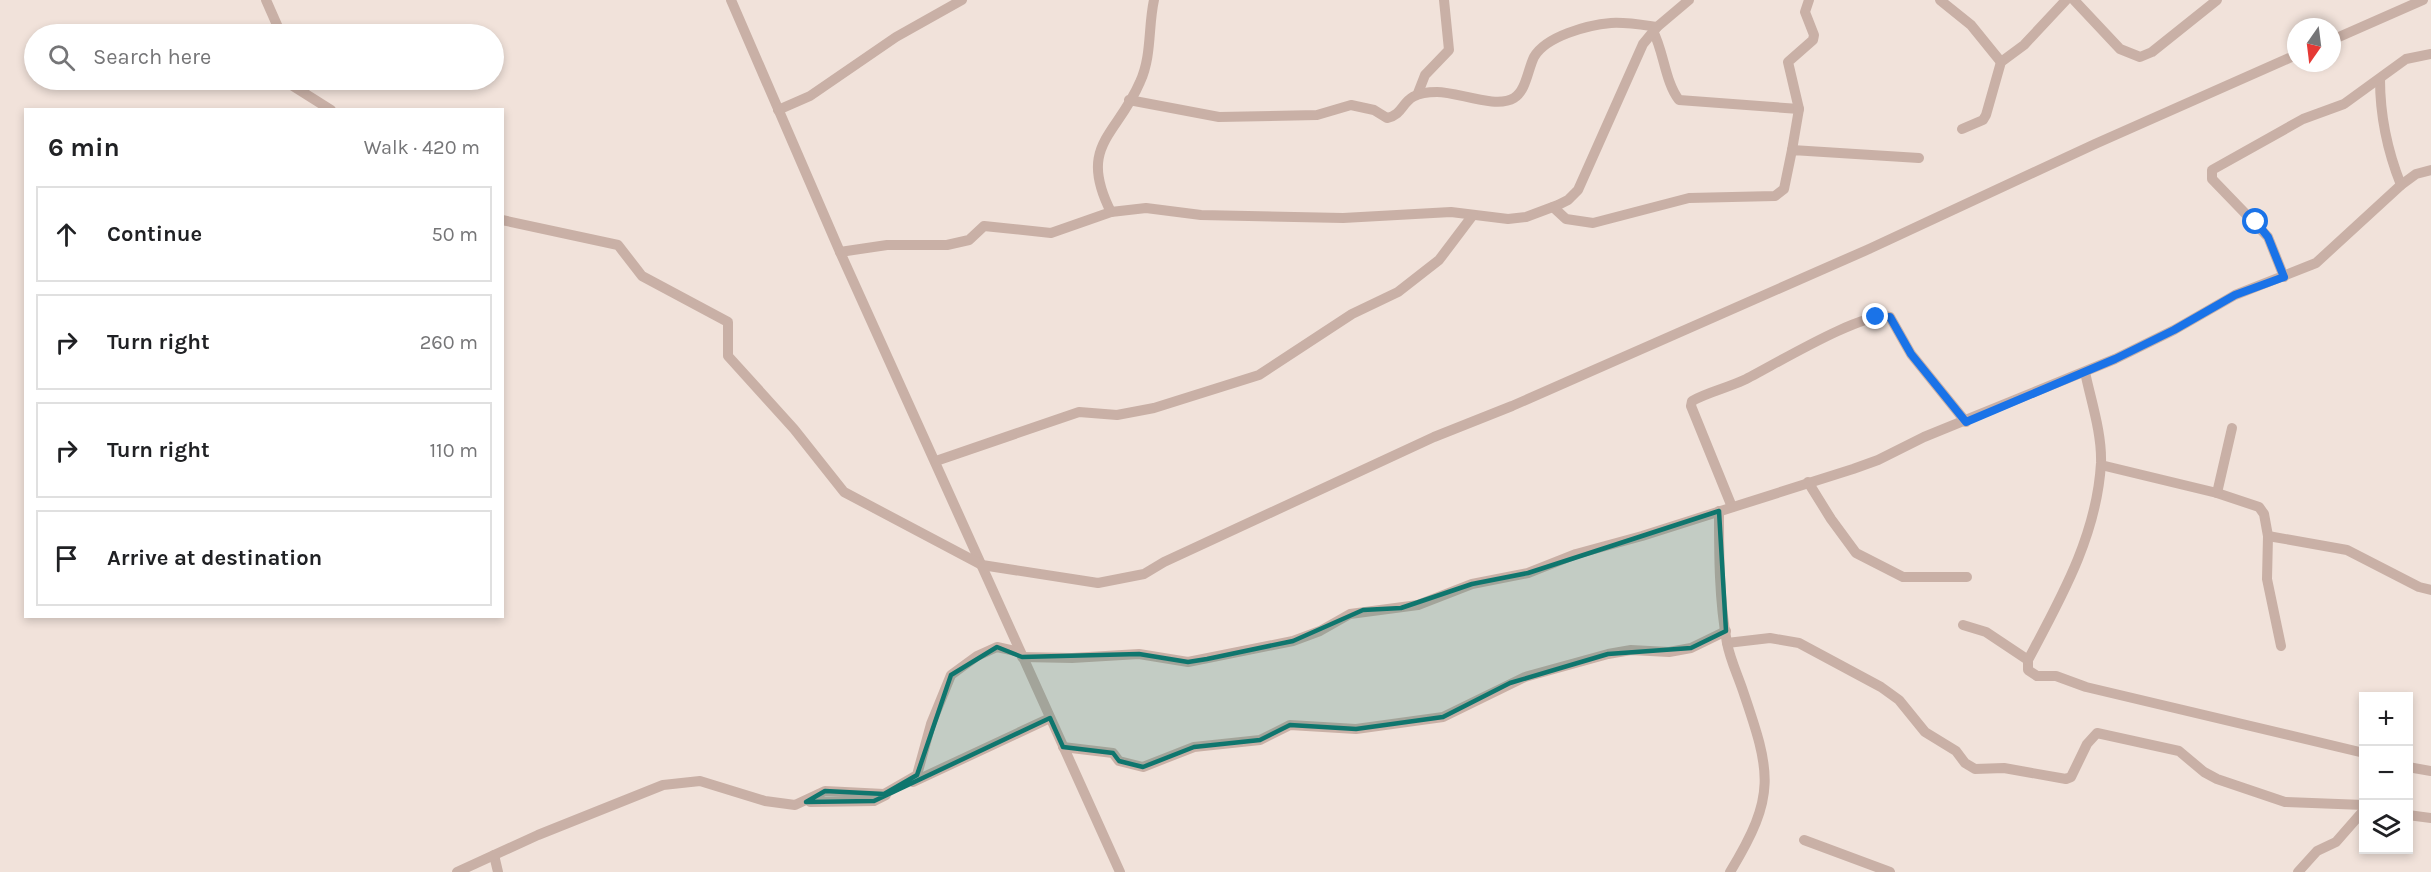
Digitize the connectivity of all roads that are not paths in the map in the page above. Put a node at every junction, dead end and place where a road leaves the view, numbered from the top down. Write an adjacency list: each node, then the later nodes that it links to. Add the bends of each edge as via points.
1 (266, 0): 13 (street)
2 (731, 0): 25 (street)
3 (962, 0): 25 (street, via 896,37 810,96)
4 (1154, 0): 22 (street, via 1148,59)
5 (1444, 0): 21 (street, via 1449,50 1425,75)
6 (1809, 0): 24 (street, via 1805,12 1813,40 1788,66)
7 (1940, 0): 18 (street, via 1971,25)
8 (2066, 0): 18 (street, via 2024,45)
9 (2074, 0): 10 (street, via 2120,49 2140,57 2152,52)
10 (2217, 0)
11 (2423, 0): 15 (street)
12 (1686, 1): 14 (street)
13 (277, 24)
14 (1655, 29): 21 (street, via 1612,23 1544,45 1520,91 1507,101); 24 (street, via 1679,100); 31 (street, via 1643,45 1578,190)
15 (2341, 36)
16 (2431, 54): 19 (street, via 2406,59)
17 (2287, 59): 47 (street, via 1837,263 1434,437 1144,574 1098,583)
18 (2001, 62): 26 (street, via 1986,115)
19 (2380, 79): 30 (street, via 2388,153); 36 (street, via 2344,104 2303,119 2212,170 2212,179 2268,237)
20 (299, 90): 23 (street)
21 (1418, 93): 22 (street, via 1387,118 1351,105 1317,115 1219,117)
22 (1130, 100): 32 (street, via 1107,132 1098,161 1098,181)
23 (328, 108)
24 (1799, 109): 27 (street)
25 (778, 110): 35 (street)
26 (1962, 129)
27 (1792, 150): 28 (street); 31 (street, via 1784,189 1775,195 1689,198 1593,223 1566,219)
28 (1919, 158)
29 (2431, 170): 30 (street, via 2416,174)
30 (2401, 185): 36 (street, via 2316,262)
31 (1553, 207): 33 (street, via 1508,219)
32 (1111, 212): 33 (street, via 1155,207 1201,215); 35 (street, via 1051,233 984,226 969,240 947,245 887,245)
33 (1473, 215): 40 (street, via 1439,260 1398,292 1352,314 1259,375 1154,408 1117,415 1079,412)
34 (504, 220): 47 (street, via 618,246 642,276 728,322 728,356 844,492)
35 (840, 252): 40 (street)
36 (2284, 277): 37 (street, via 2235,295 2174,330)
37 (2085, 372): 38 (street); 41 (street)
38 (1966, 422): 42 (street, via 1878,460); 44 (street, via 1911,354 1890,317 1876,317 1825,336 1742,381 1692,401)
39 (2232, 428): 43 (street)
40 (936, 461): 47 (street)
41 (2101, 465): 43 (street); 55 (street, via 2087,539)
42 (1808, 482): 44 (street); 48 (street, via 1856,553 1903,577)
43 (2217, 493): 46 (street, via 2259,507)
44 (1732, 507): 45 (street)
45 (1719, 511): 51 (street); 54 (street, via 1576,554 1528,573 1472,584 1401,608 1363,610 1293,641 1207,660 1188,662 1139,654 1072,658)
46 (2268, 536): 49 (street, via 2347,550); 53 (street, via 2267,579)
47 (982, 565): 54 (street)
48 (1967, 577)
49 (2431, 590)
50 (1963, 625): 55 (street, via 1986,632)
51 (1726, 630): 52 (street); 57 (street, via 1691,648 1669,652 1631,650 1525,677 1443,717 1379,728 1290,725 1260,740 1194,747 1143,767 1119,761 1113,753)
52 (1727, 643): 62 (street, via 1782,639 1825,655 1899,700 1925,732 1980,770 2004,768 2066,779 2097,734 2179,751 2211,776 2285,802); 71 (street, via 1763,750 1766,772 1763,806)
53 (2281, 646)
54 (1021, 655): 56 (street); 61 (street, via 997,647 951,675 931,724 917,776 884,794 825,791)
55 (2028, 660): 58 (street, via 2028,670 2037,676 2056,676 2086,687)
56 (1050, 718): 57 (street); 61 (street, via 874,801)
57 (1063, 747): 70 (street)
58 (2359, 752)
59 (2413, 767): 60 (street)
60 (2431, 771)
61 (806, 802): 67 (street, via 782,804 710,783 686,781 625,799)
62 (2359, 805)
63 (2359, 816): 73 (street, via 2336,842 2317,851)
64 (2413, 816): 65 (street)
65 (2431, 818)
66 (1804, 840): 72 (street)
67 (494, 855): 68 (street); 69 (street)
68 (457, 872)
69 (498, 872)
70 (1120, 872)
71 (1730, 872)
72 (1890, 872)
73 (2298, 872)

